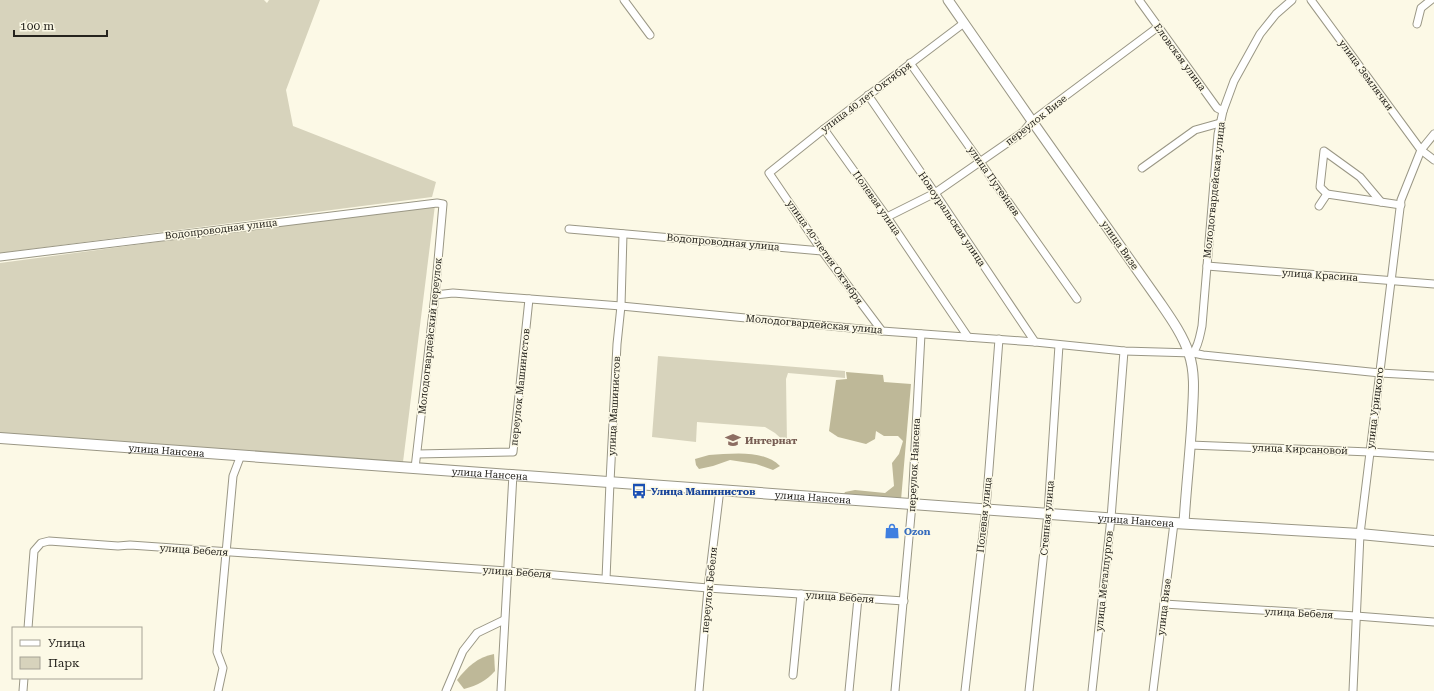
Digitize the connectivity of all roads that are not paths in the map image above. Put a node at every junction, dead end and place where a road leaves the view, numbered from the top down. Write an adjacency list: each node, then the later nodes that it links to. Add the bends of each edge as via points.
1 (624, 0): 10 (street)
2 (948, 0): 7 (street, улица Визе)
3 (1139, 0): 9 (street, Еловская улица)
4 (1292, 0): 13 (street, Молодогвардейская улица, via 1276,14 1260,34 1234,81)
5 (1311, 0): 18 (street, улица Землячки)
6 (1431, 0): 8 (street, via 1421,8)
7 (964, 23): 11 (street, улица 40 лет Октября); 14 (street, улица Визе)
8 (1417, 24)
9 (1158, 27): 13 (street, Еловская улица, via 1216,108); 14 (street, переулок Визе)
10 (650, 35)
11 (910, 63): 12 (street, улица 40 лет Октября); 20 (street, улица Путейцев)
12 (868, 96): 16 (street, улица 40 лет Октября); 23 (street, Новоуральская улица)
13 (1222, 111): 15 (street, Молодогвардейская улица)
14 (1032, 121): 20 (street, переулок Визе, via 1023,132); 48 (street, улица Визе, via 1159,301)
15 (1220, 123): 21 (street, via 1195,130); 34 (street, Молодогвардейская улица)
16 (824, 129): 22 (street, улица 40 лет Октября); 29 (street, Полевая улица)
17 (1434, 134): 18 (street, улица Урицкого)
18 (1421, 150): 19 (street, улица Землячки); 27 (street, улица Урицкого)
19 (1434, 160)
20 (981, 162): 23 (street, переулок Визе); 39 (street, улица Путейцев)
21 (1142, 168)
22 (769, 172): 32 (street, улица 40-летия Октября)
23 (936, 193): 29 (street, переулок Визе); 45 (street, Новоуральская улица)
24 (1327, 194): 25 (street); 25 (street, via 1320,187 1324,151 1360,177); 28 (street)
25 (1381, 202): 27 (street)
26 (443, 204): 33 (street, Водопроводная улица); 37 (street, Молодогвардейский переулок)
27 (1401, 204): 35 (street, улица Урицкого)
28 (1319, 206)
29 (887, 217): 43 (street, Полевая улица)
30 (569, 229): 31 (street, Водопроводная улица)
31 (623, 234): 32 (street, Водопроводная улица); 40 (street, улица Машинистов)
32 (822, 250): 41 (street, улица 40-летия Октября)
33 (0, 258)
34 (1207, 266): 35 (street, улица Красина); 48 (street, Молодогвардейская улица, via 1199,343)
35 (1391, 281): 36 (street, улица Красина); 49 (street, улица Урицкого)
36 (1434, 284)
37 (435, 295): 38 (street, Молодогвардейская улица, via 453,293); 54 (street, Молодогвардейский переулок)
38 (529, 299): 40 (street, Молодогвардейская улица); 54 (street, переулок Машинистов, via 513,452)
39 (1077, 299)
40 (621, 306): 41 (street, Молодогвардейская улица); 59 (street, улица Машинистов)
41 (882, 331): 42 (street, Молодогвардейская улица)
42 (921, 334): 43 (street, Молодогвардейская улица); 61 (street, переулок Нансена)
43 (968, 337): 44 (street, Молодогвардейская улица)
44 (999, 339): 45 (street, Молодогвардейская улица); 62 (street, Полевая улица)
45 (1035, 342): 46 (street, Молодогвардейская улица)
46 (1059, 345): 47 (street, Молодогвардейская улица); 63 (street, Степная улица)
47 (1124, 351): 48 (street, Молодогвардейская улица); 64 (street, улица Металлургов)
48 (1191, 353): 49 (street, Молодогвардейская улица); 52 (street, улица Визе, via 1194,388)
49 (1380, 373): 50 (street, Молодогвардейская улица); 53 (street, улица Урицкого)
50 (1434, 376)
51 (0, 438): 55 (main road, улица Нансена)
52 (1190, 445): 53 (street, улица Кирсановой); 65 (street, улица Визе)
53 (1370, 452): 56 (street, улица Кирсановой); 66 (street, улица Урицкого)
54 (418, 454): 57 (street, Молодогвардейский переулок)
55 (241, 455): 57 (main road, улица Нансена); 68 (street, via 233,476)
56 (1434, 456)
57 (415, 468): 58 (main road, улица Нансена)
58 (513, 474): 59 (main road, улица Нансена); 69 (street)
59 (610, 482): 60 (main road, улица Нансена); 70 (street, улица Машинистов)
60 (720, 489): 61 (main road, улица Нансена); 71 (street, переулок Бебеля)
61 (912, 504): 62 (main road, улица Нансена); 74 (street, переулок Нансена)
62 (986, 508): 63 (main road, улица Нансена); 89 (street, Полевая улица)
63 (1048, 513): 64 (main road, улица Нансена); 90 (street, Степная улица)
64 (1111, 518): 65 (main road, улица Нансена); 91 (street, улица Металлургов)
65 (1179, 523): 66 (main road, улица Нансена); 75 (street, улица Визе)
66 (1360, 534): 67 (main road, улица Нансена); 76 (street, улица Урицкого)
67 (1434, 541)
68 (226, 552): 69 (street, улица Бебеля); 79 (street, улица Бебеля, via 49,541 40,543 34,551); 83 (street, via 217,652 223,668)
69 (507, 571): 70 (street, улица Бебеля); 77 (street)
70 (606, 579): 71 (street, улица Бебеля)
71 (708, 588): 72 (street, улица Бебеля); 86 (street, переулок Бебеля)
72 (801, 594): 73 (street, улица Бебеля); 80 (street)
73 (858, 598): 74 (street, улица Бебеля); 87 (street)
74 (904, 601): 88 (street, переулок Нансена)
75 (1164, 604): 76 (street, улица Бебеля); 92 (street, улица Визе)
76 (1356, 616): 78 (street, улица Бебеля); 93 (street, улица Урицкого)
77 (504, 620): 84 (street, via 477,633 463,652); 85 (street)
78 (1434, 622)
79 (28, 627)
80 (793, 675)
81 (24, 679): 82 (street)
82 (23, 691)
83 (218, 691)
84 (446, 691)
85 (501, 691)
86 (699, 691)
87 (849, 691)
88 (896, 691)
89 (965, 691)
90 (1029, 691)
91 (1092, 691)
92 (1153, 691)
93 (1353, 691)

